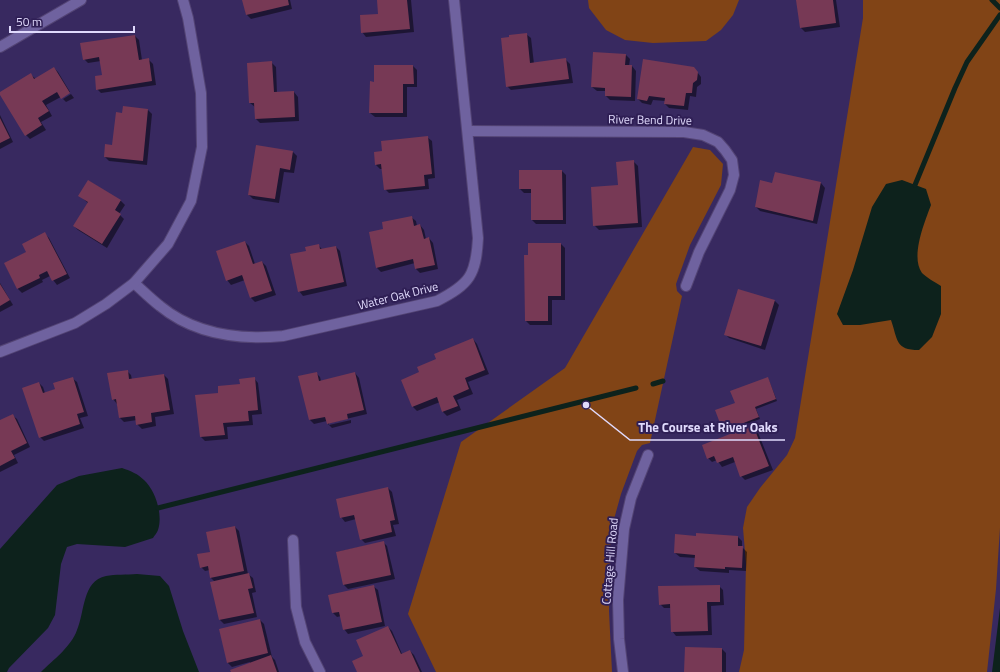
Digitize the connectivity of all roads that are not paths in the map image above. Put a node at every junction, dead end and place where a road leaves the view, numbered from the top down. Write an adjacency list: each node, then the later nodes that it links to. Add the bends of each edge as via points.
1 (81, 0): 4 (street)
2 (182, 0): 6 (street, via 188,18 201,93 202,147 191,200 168,244)
3 (454, 0): 5 (street, Water Oak Drive)
4 (0, 47)
5 (468, 131): 6 (street, Water Oak Drive, via 478,238 477,259 470,277 456,292 437,301 283,336 242,337 208,331 186,323 161,307); 7 (street, River Bend Drive, via 684,132 703,135 718,142 732,160 734,175 730,190 699,252)
6 (134, 283): 8 (street, via 75,323)
7 (686, 286)
8 (0, 352)
9 (648, 456): 12 (street, Cottage Hill Road, via 631,498 624,529 618,600)
10 (293, 540): 11 (street, via 296,608 305,642)
11 (320, 672)
12 (622, 672)

